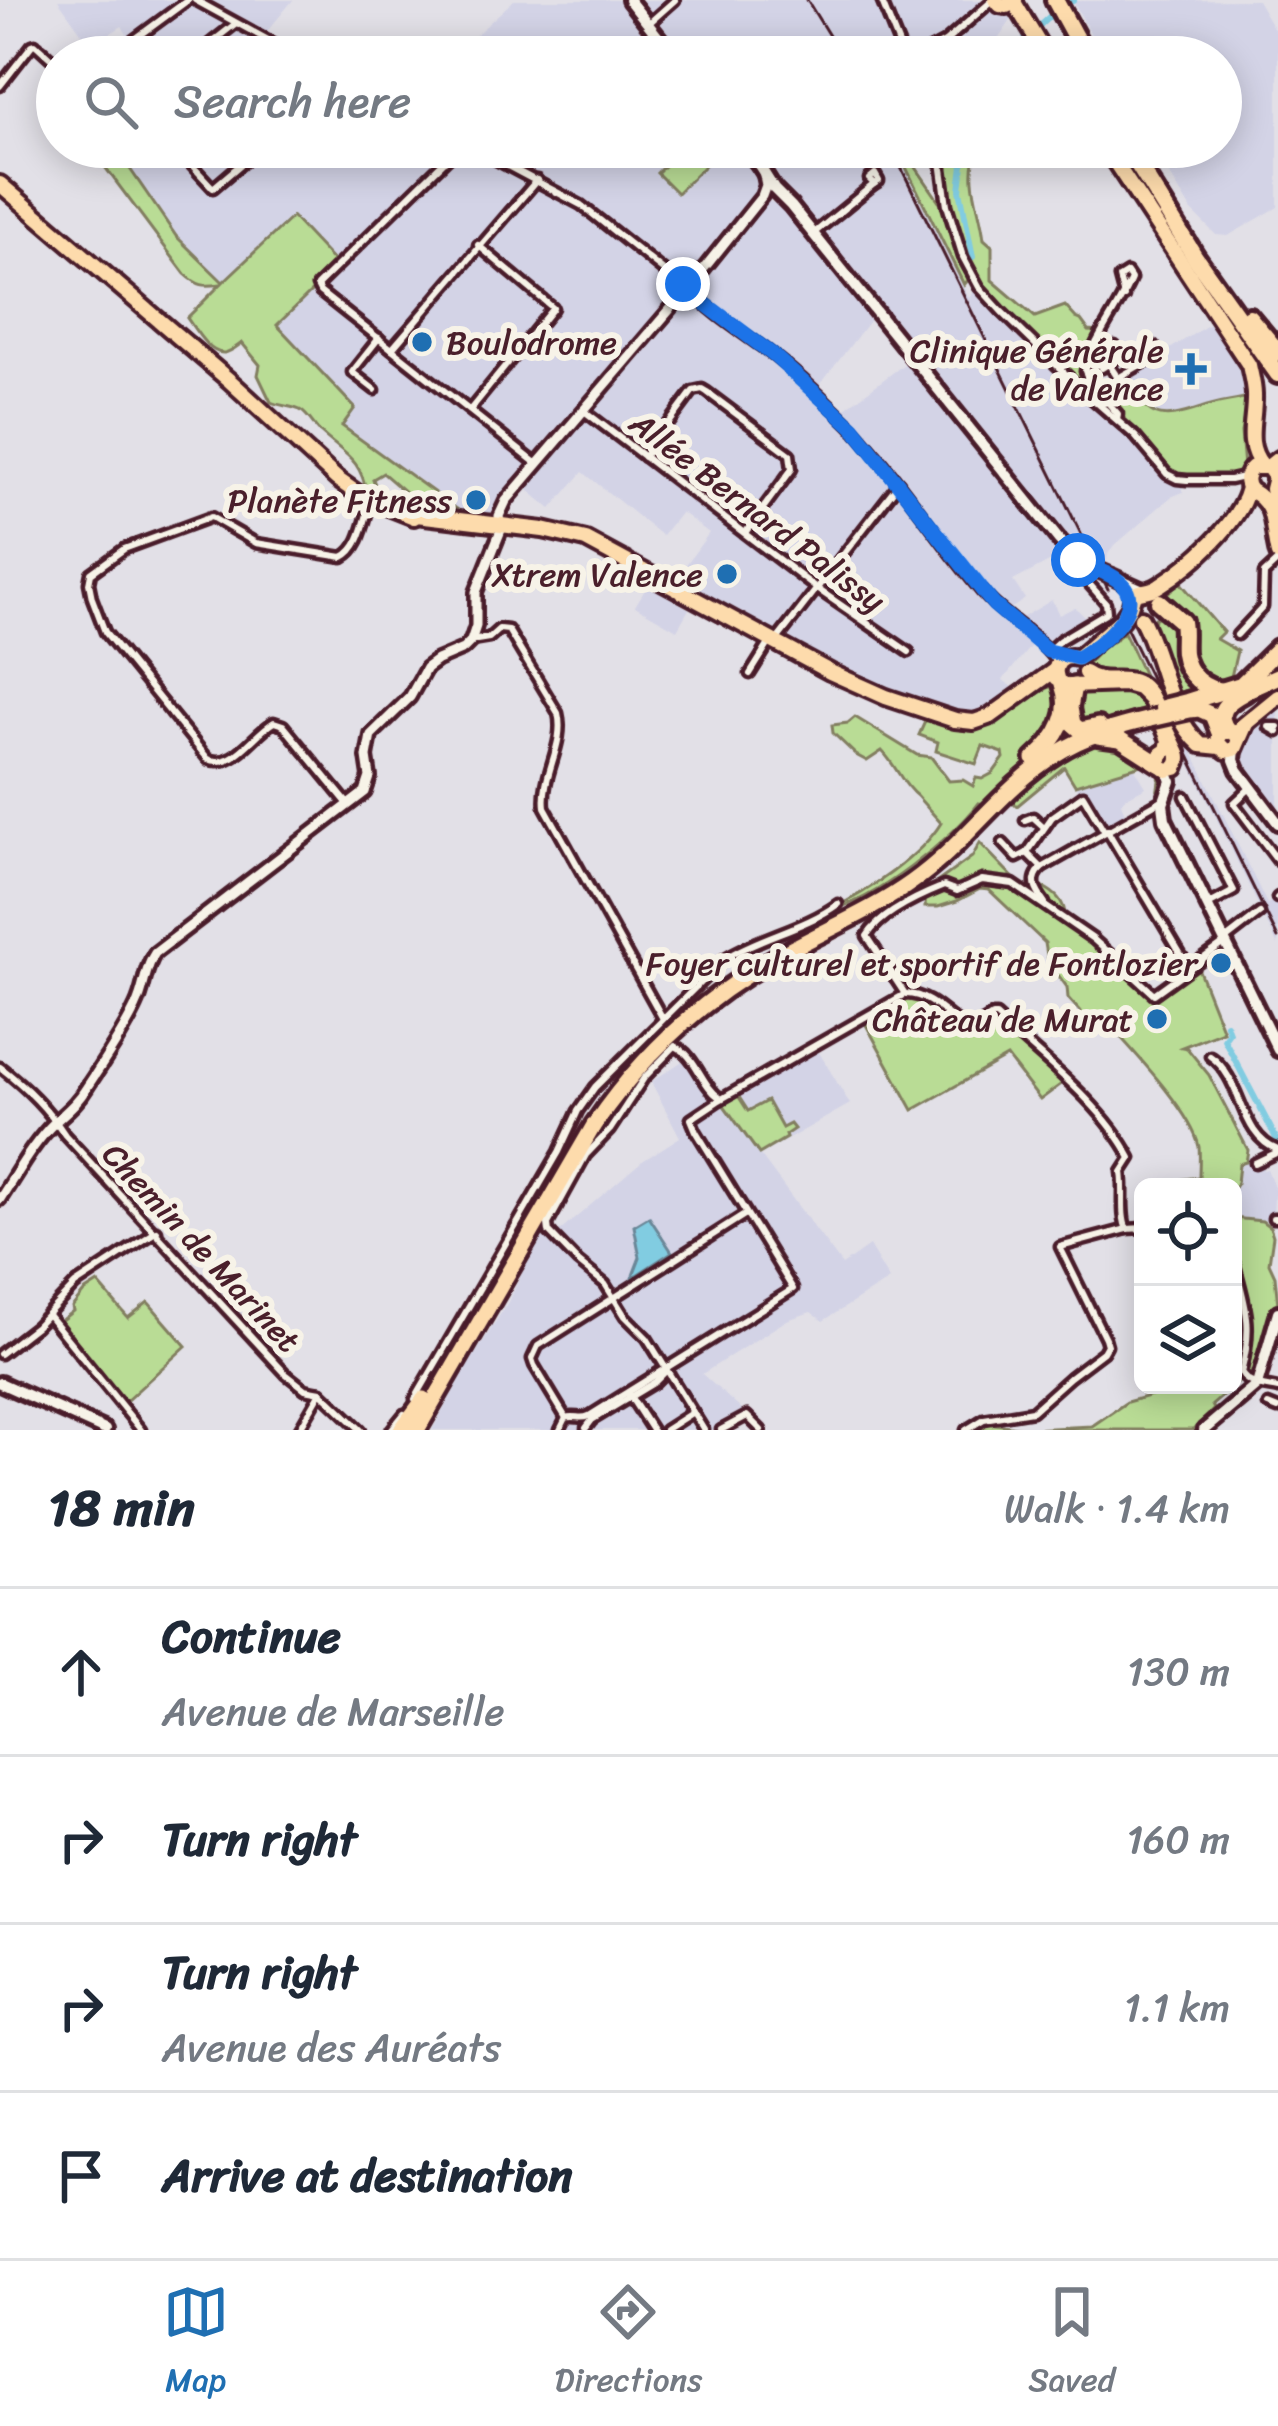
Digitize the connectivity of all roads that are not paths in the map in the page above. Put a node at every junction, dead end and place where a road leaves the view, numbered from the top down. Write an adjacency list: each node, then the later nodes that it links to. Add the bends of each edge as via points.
1 (191, 0): 7 (street); 9 (street)
2 (629, 0): 8 (main road)
3 (675, 0): 8 (street)
4 (881, 0): 13 (street)
5 (1051, 0): 16 (highway); 17 (highway)
6 (1001, 3): 14 (street); 15 (main road)
7 (235, 24): 10 (street); 11 (street)
8 (648, 24): 12 (main road)
9 (140, 36)
10 (220, 36)
11 (258, 36)
12 (657, 36)
13 (903, 36)
14 (946, 36)
15 (1028, 36)
16 (1067, 36)
17 (1073, 36)
18 (36, 45): 19 (street)
19 (0, 86)
20 (194, 168): 21 (street, via 213,188)
21 (236, 168)
22 (438, 168): 37 (street, via 317,286)
23 (515, 168): 29 (street)
24 (760, 168): 32 (main road)
25 (943, 168): 48 (street, via 952,222 979,287)
26 (1120, 168): 51 (main road, via 1249,365 1251,439)
27 (1140, 168): 44 (highway)
28 (1150, 168): 42 (highway)
29 (537, 179): 34 (street); 35 (street)
30 (0, 184): 53 (main road, via 337,479)
31 (874, 184): 33 (street)
32 (775, 191): 33 (main road); 35 (street)
33 (813, 234): 60 (main road, bridge, via 1059,540)
34 (478, 245): 41 (street); 47 (street, via 553,308)
35 (684, 287): 46 (street); 52 (street, via 827,402)
36 (1124, 297): 38 (street)
37 (379, 338): 41 (street); 45 (street, via 352,372)
38 (1096, 346): 43 (street); 48 (street, via 1086,374)
39 (1115, 346): 43 (street, via 1119,356)
40 (1154, 346): 43 (street, via 1154,357 1120,378)
41 (392, 349): 47 (street)
42 (1278, 356)
43 (1106, 366)
44 (1278, 374)
45 (375, 390)
46 (581, 409): 49 (street, Allée Bernard Palissy); 50 (street)
47 (470, 410): 50 (street)
48 (1117, 419): 51 (street, via 1172,477)
49 (644, 457): 56 (street, Allée Bernard Palissy); 56 (street, via 693,391 707,392 790,454 792,469)
50 (535, 463): 55 (street, via 507,494)
51 (1262, 478): 54 (main road); 57 (main road); 60 (main road, via 1220,539)
52 (898, 483): 59 (street); 65 (street, via 988,599)
53 (371, 500): 55 (main road); 83 (street, via 356,546 343,557 256,543 212,517 124,549 91,572 89,584 105,632 208,759 227,762 274,722)
54 (1278, 525)
55 (496, 531): 62 (street); 63 (main road, via 565,535 607,550)
56 (745, 532): 59 (street, Allée Bernard Palissy)
57 (1278, 558): 61 (street, via 1263,577 1263,607)
58 (1070, 562): 65 (street, via 1107,612)
59 (816, 588): 63 (street); 66 (street, Allée Bernard Palissy)
60 (1146, 605): 67 (main road); 70 (highway, via 1182,622 1188,668 1208,689); 73 (highway, via 1180,626 1181,659 1196,686); 75 (main road, via 1188,727 1203,742)
61 (1237, 635)
62 (471, 640): 83 (street, via 426,668 410,698 371,735 370,782); 99 (street, via 506,628 558,712 545,807)
63 (772, 642): 67 (main road, via 955,720 980,721); 68 (street)
64 (1278, 649): 70 (highway)
65 (1048, 651): 67 (street)
66 (909, 652)
67 (1070, 672): 74 (highway, via 1076,728); 77 (main road, via 1139,688 1168,737); 78 (highway, via 1056,736)
68 (750, 674)
69 (1278, 676): 71 (highway)
70 (1225, 692): 73 (highway)
71 (1247, 692): 73 (highway); 75 (highway, via 1222,710)
72 (1278, 698): 75 (main road)
73 (1170, 710): 74 (highway); 75 (highway, via 1212,715); 76 (highway); 77 (highway, via 1137,729 1135,740)
74 (1125, 719): 78 (highway, via 1066,742)
75 (1229, 738): 79 (main road, via 1234,770); 82 (main road, via 1236,766)
76 (1062, 750): 77 (highway, via 1111,736); 139 (highway, via 926,872 743,977 676,1030 594,1125)
77 (1167, 760): 81 (main road, via 1176,781)
78 (1007, 786): 139 (highway, via 920,869 746,968 651,1045 590,1121)
79 (1250, 789): 82 (main road); 90 (street, via 1234,803)
80 (1185, 796): 93 (street, via 1234,892)
81 (1166, 800): 87 (street); 93 (main road, via 1169,826)
82 (1262, 802): 85 (main road)
83 (349, 805): 107 (street, via 155,953 133,1012 78,1101)
84 (1025, 820): 86 (street)
85 (1278, 823)
86 (1044, 827): 87 (street, via 1083,795); 89 (street)
87 (1106, 831): 91 (street); 97 (street)
88 (1003, 843): 89 (street, via 1017,858)
89 (1027, 853): 91 (street)
90 (1278, 861)
91 (1042, 868): 94 (street, via 1034,884)
92 (838, 904): 99 (street, via 724,958)
93 (1208, 905): 96 (main road)
94 (1047, 906): 97 (street, via 1150,993); 98 (street, via 1013,884 982,880 957,891 938,888 896,911 867,936)
95 (1260, 913): 96 (street)
96 (1225, 941): 97 (street); 100 (main road)
97 (1189, 968)
98 (905, 994): 103 (street); 114 (street, via 969,1031 996,1016 1058,1070 1129,1153)
99 (662, 1017): 104 (street)
100 (1278, 1050)
101 (1210, 1056): 109 (street, via 1256,1133)
102 (0, 1067): 107 (street, Chemin de Marinet)
103 (724, 1098): 108 (street, via 675,1046); 113 (street, via 691,1123)
104 (584, 1102): 105 (street); 138 (street)
105 (593, 1108)
106 (606, 1117): 108 (street)
107 (56, 1121): 112 (street); 116 (street, Chemin de Marinet)
108 (614, 1123): 118 (street, via 548,1224)
109 (1277, 1152): 110 (street); 111 (street)
110 (1255, 1162)
111 (1278, 1164)
112 (0, 1198)
113 (746, 1214): 118 (street); 122 (street, via 795,1292)
114 (1127, 1229): 115 (street); 146 (street, via 1060,1247 1106,1338 1103,1352 1032,1411)
115 (1134, 1229)
116 (157, 1232): 120 (street, via 75,1285); 126 (street, Chemin de Marinet, via 286,1374)
117 (1239, 1286): 124 (street, via 1249,1328 1241,1373)
118 (613, 1297): 122 (street); 131 (street, via 534,1352 536,1370)
119 (1278, 1312): 124 (main road)
120 (48, 1315): 121 (street); 135 (street)
121 (0, 1354)
122 (666, 1369): 127 (street); 130 (street)
123 (0, 1383): 134 (main road)
124 (1257, 1385): 125 (street); 147 (main road)
125 (1278, 1389)
126 (322, 1392): 136 (street); 137 (street, Chemin de Marinet)
127 (629, 1394): 132 (street); 133 (street); 141 (street)
128 (1268, 1405): 129 (street)
129 (1278, 1409)
130 (693, 1412): 142 (street); 143 (street)
131 (566, 1418): 132 (street); 140 (street)
132 (580, 1419): 133 (street)
133 (586, 1429)
134 (105, 1430)
135 (141, 1430)
136 (299, 1430)
137 (361, 1430)
138 (391, 1430)
139 (413, 1430)
140 (560, 1430)
141 (652, 1430)
142 (665, 1430)
143 (704, 1430)
144 (721, 1430): 145 (street, via 747,1416)
145 (761, 1430)
146 (966, 1430)
147 (1204, 1430)

